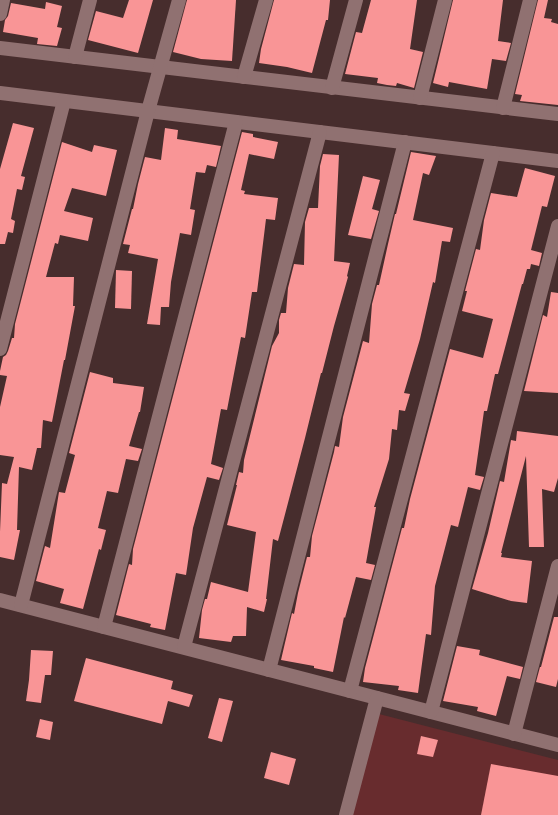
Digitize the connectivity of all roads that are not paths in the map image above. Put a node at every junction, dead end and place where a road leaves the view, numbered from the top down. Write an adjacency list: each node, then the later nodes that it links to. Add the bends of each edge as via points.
1 (3, 0): 8 (street)
2 (90, 0): 10 (street)
3 (179, 0): 11 (street)
4 (266, 0): 12 (street)
5 (356, 0): 13 (street)
6 (445, 0): 15 (street)
7 (530, 0): 17 (street)
8 (0, 14)
9 (0, 48): 10 (street)
10 (75, 57): 11 (street)
11 (160, 67): 12 (street); 18 (street)
12 (244, 77): 13 (street)
13 (332, 88): 15 (street)
14 (0, 93): 16 (street)
15 (420, 98): 17 (street)
16 (64, 101): 18 (street); 26 (street)
17 (503, 108): 19 (street)
18 (148, 111): 20 (street); 29 (street)
19 (558, 114)
20 (236, 122): 21 (street); 30 (street)
21 (320, 132): 22 (street); 31 (street)
22 (405, 142): 23 (street); 32 (street)
23 (494, 153): 24 (street); 33 (street)
24 (558, 161)
25 (558, 226): 35 (street)
26 (0, 349)
27 (558, 566): 36 (street)
28 (0, 600): 29 (street)
29 (21, 605): 30 (street)
30 (104, 627): 31 (street)
31 (184, 648): 32 (street)
32 (269, 670): 33 (street)
33 (350, 691): 34 (street)
34 (377, 698): 35 (street); 38 (street)
35 (431, 712): 36 (street)
36 (514, 734): 37 (street)
37 (558, 745)
38 (346, 815)

